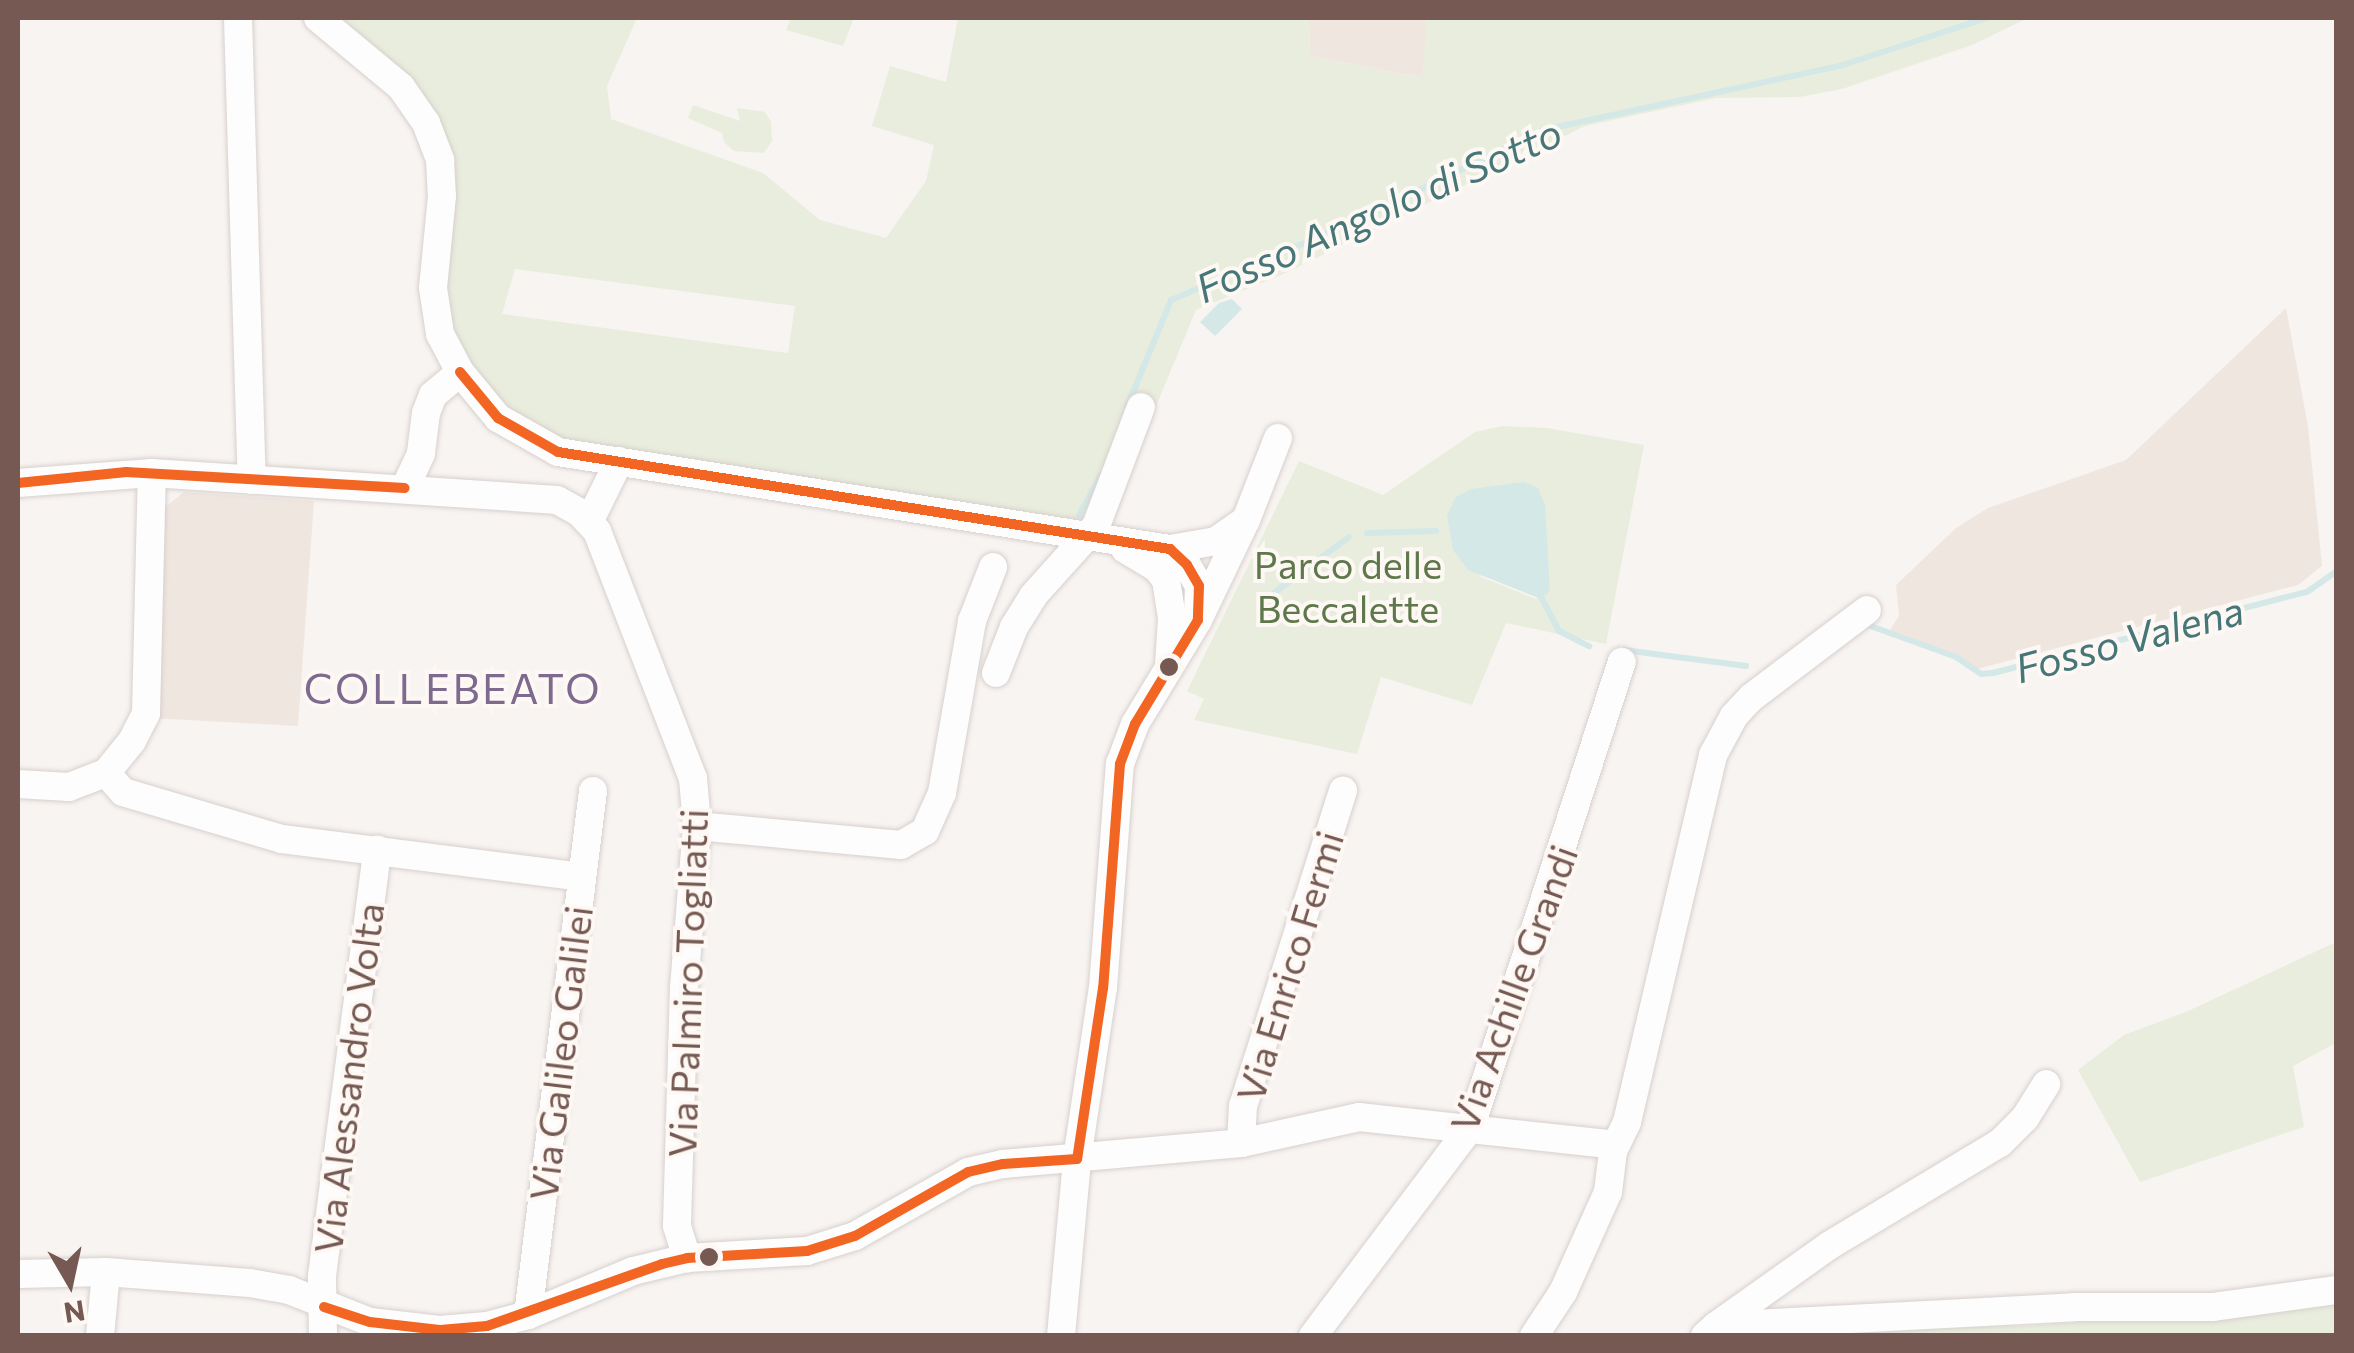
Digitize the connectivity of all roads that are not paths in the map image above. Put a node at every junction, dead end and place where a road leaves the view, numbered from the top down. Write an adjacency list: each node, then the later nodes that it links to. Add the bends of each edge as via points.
1 (238, 18): 8 (street)
2 (318, 18): 3 (street, via 401,87 426,123 440,160 442,196 435,303 440,334)
3 (460, 372): 6 (street, via 498,418 558,452); 10 (street, via 433,396 422,453)
4 (1141, 407): 13 (street)
5 (1278, 438): 11 (street)
6 (619, 461): 12 (street); 13 (street)
7 (152, 473): 8 (street); 9 (street); 22 (street, via 146,713)
8 (252, 480): 10 (street)
9 (18, 484)
10 (405, 488): 12 (street, via 558,500)
11 (1246, 520): 14 (street, via 1216,541); 17 (street)
12 (589, 522): 26 (street, Via Palmiro Togliatti, via 610,557 687,753)
13 (1101, 539): 14 (street); 16 (street, via 1158,568); 21 (street, via 1033,596)
14 (1170, 549): 17 (street)
15 (992, 567): 26 (street, via 972,621 942,793 925,831 901,845)
16 (1166, 580): 17 (street); 20 (street)
17 (1207, 585): 20 (street, via 1198,620)
18 (1866, 610): 32 (street, via 1752,697 1713,755 1627,1122)
19 (1622, 662): 30 (street, Via Achille Grandi)
20 (1169, 666): 33 (street, via 1120,764 1103,988)
21 (996, 674)
22 (106, 773): 23 (street, via 69,787); 27 (street, via 122,792 212,822 282,839)
23 (18, 784)
24 (1343, 790): 31 (street, Via Enrico Fermi, via 1243,1106)
25 (593, 791): 28 (street, Via Galileo Galilei)
26 (697, 826): 34 (street, Via Palmiro Togliatti)
27 (377, 850): 28 (street); 38 (street, Via Alessandro Volta, via 322,1276)
28 (582, 876): 39 (street, Via Galileo Galilei)
29 (2046, 1084): 40 (street, via 2000,1143 1830,1245)
30 (1470, 1126): 31 (street, Via Enrico Fermi, via 1358,1117); 32 (street, Via Enrico Fermi, via 1606,1144); 44 (street, Via Achille Grandi)
31 (1240, 1143): 33 (street, Via Enrico Fermi)
32 (1613, 1151): 45 (street, via 1608,1192 1564,1292)
33 (1077, 1160): 34 (street, Via Enrico Fermi, via 968,1172 854,1236 808,1251); 43 (street)
34 (674, 1261): 39 (street, Via Enrico Fermi)
35 (106, 1272): 36 (street, Via Enrico Fermi); 38 (street, Via Enrico Fermi, via 289,1290); 41 (street)
36 (18, 1274)
37 (2336, 1290): 40 (street, via 2213,1307 2074,1307)
38 (324, 1307): 39 (street, Via Enrico Fermi, via 370,1322 440,1330); 42 (street, Via Alessandro Volta)
39 (528, 1315)
40 (1711, 1330)
41 (100, 1336)
42 (322, 1336)
43 (1061, 1336)
44 (1314, 1336)
45 (1534, 1336)

